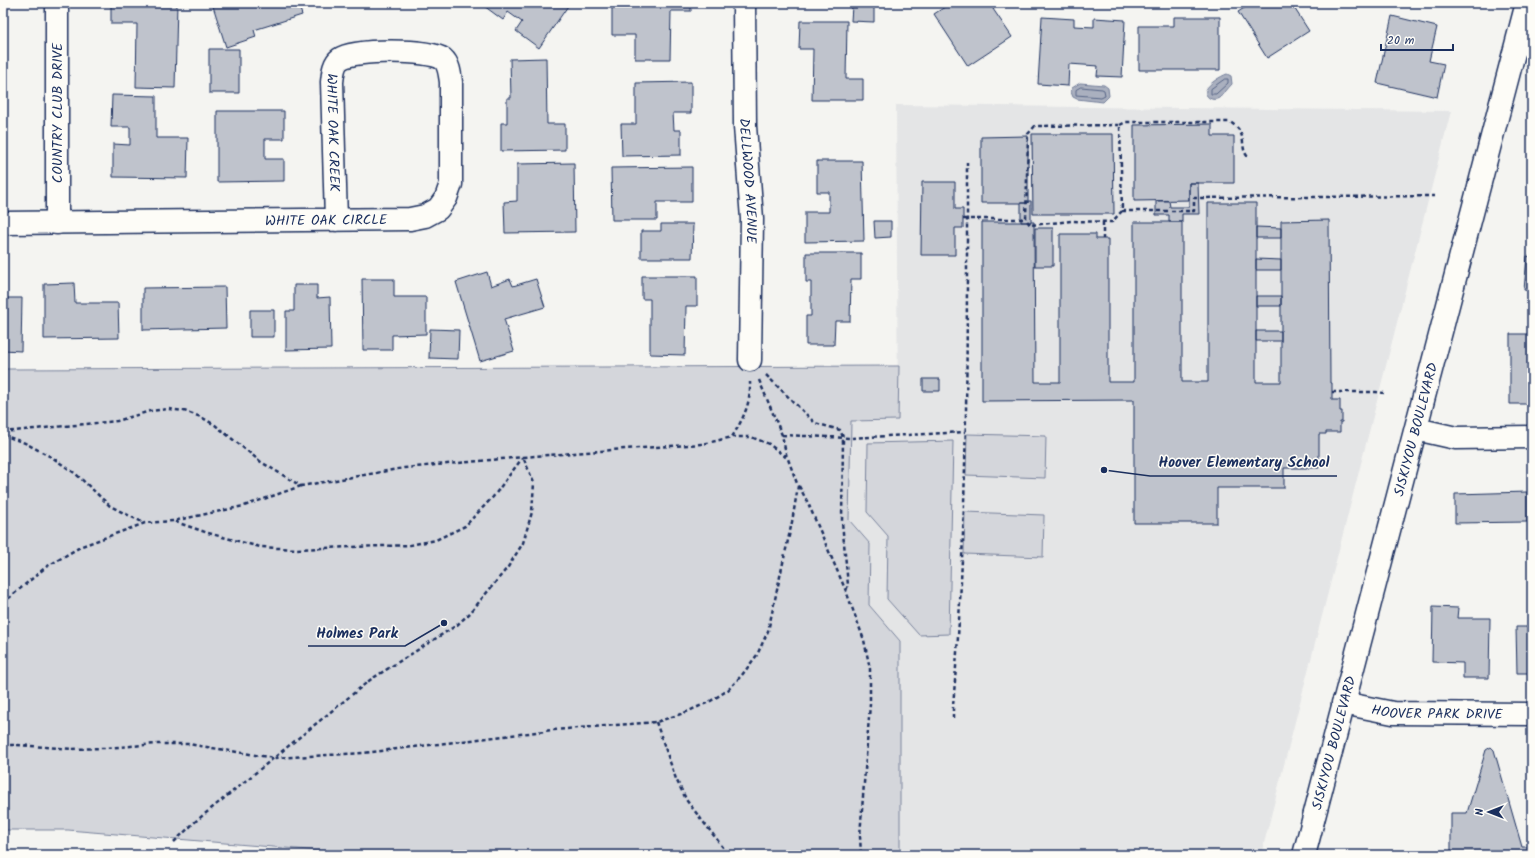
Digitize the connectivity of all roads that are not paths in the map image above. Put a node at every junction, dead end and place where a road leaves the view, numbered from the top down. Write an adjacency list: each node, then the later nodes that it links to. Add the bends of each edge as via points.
1 (57, 3): 7 (street, COUNTRY CLUB DRIVE)
2 (744, 3): 8 (street, DELLWOOD AVENUE, via 745,126 752,218)
3 (1527, 3): 9 (street, SISKIYOU BOULEVARD)
4 (444, 60): 5 (street, WHITE OAK CIRCLE, via 452,82 452,184 446,198 438,209 425,216 410,219); 5 (street, WHITE OAK CREEK, via 422,52 361,52 338,60 334,67 332,82)
5 (336, 220): 7 (street, WHITE OAK CIRCLE)
6 (3, 223): 7 (street, WHITE OAK CIRCLE)
7 (57, 223)
8 (750, 360)
9 (1416, 428): 10 (street, via 1456,438); 11 (street, SISKIYOU BOULEVARD)
10 (1532, 437)
11 (1343, 703): 12 (street, HOOVER PARK DRIVE, via 1393,713); 13 (street, SISKIYOU BOULEVARD)
12 (1532, 714)
13 (1304, 855)

